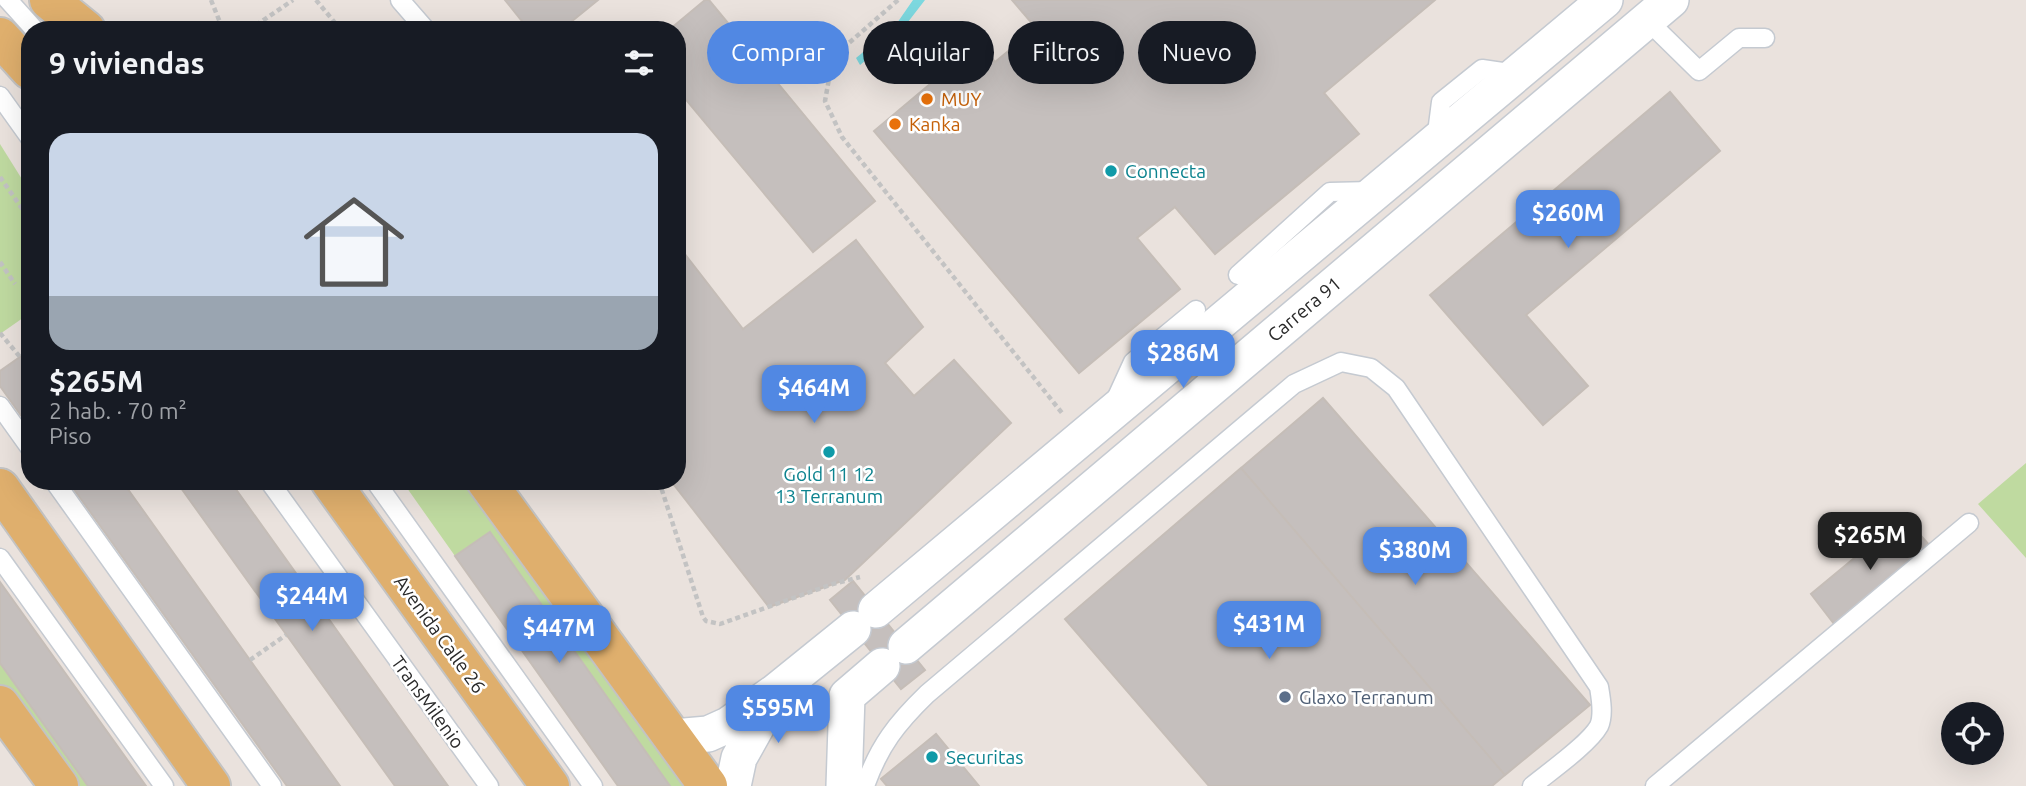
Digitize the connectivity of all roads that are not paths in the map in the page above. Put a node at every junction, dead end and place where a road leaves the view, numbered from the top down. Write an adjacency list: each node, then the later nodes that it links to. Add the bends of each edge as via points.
1 (8, 0): 6 (lane)
2 (49, 0): 7 (main road)
3 (400, 0): 8 (lane)
4 (1591, 5): 14 (street)
5 (1659, 10): 10 (lane, via 1699,71 1739,38); 30 (street, Carrera 91)
6 (27, 21)
7 (75, 21)
8 (418, 21)
9 (0, 37): 11 (main road)
10 (1765, 38)
11 (21, 60)
12 (0, 96): 13 (lane)
13 (21, 125)
14 (1377, 191): 15 (lane, via 1330,192); 18 (street)
15 (1238, 275)
16 (1196, 310): 18 (lane, via 1133,362)
17 (0, 406): 19 (lane)
18 (1109, 415): 28 (street)
19 (21, 435)
20 (0, 488): 35 (main road)
21 (60, 490): 36 (lane)
22 (275, 490): 37 (lane, TransMilenio)
23 (336, 490): 38 (main road, Avenida Calle 26)
24 (381, 490): 39 (lane)
25 (493, 490): 32 (main road)
26 (1969, 523): 45 (lane)
27 (0, 558): 34 (lane)
28 (818, 657): 29 (street); 30 (street)
29 (775, 692): 32 (street, via 719,730); 41 (street, via 739,758)
30 (847, 696): 42 (street)
31 (0, 705): 33 (main road)
32 (673, 737): 40 (main road)
33 (58, 786)
34 (164, 786)
35 (211, 786)
36 (272, 786)
37 (489, 786)
38 (550, 786)
39 (593, 786)
40 (708, 786)
41 (733, 786)
42 (844, 786)
43 (865, 786): 44 (lane, via 897,723 927,694 1294,384 1341,362 1371,368 1396,388 1599,687 1600,725)
44 (1532, 786)
45 (1655, 786)

